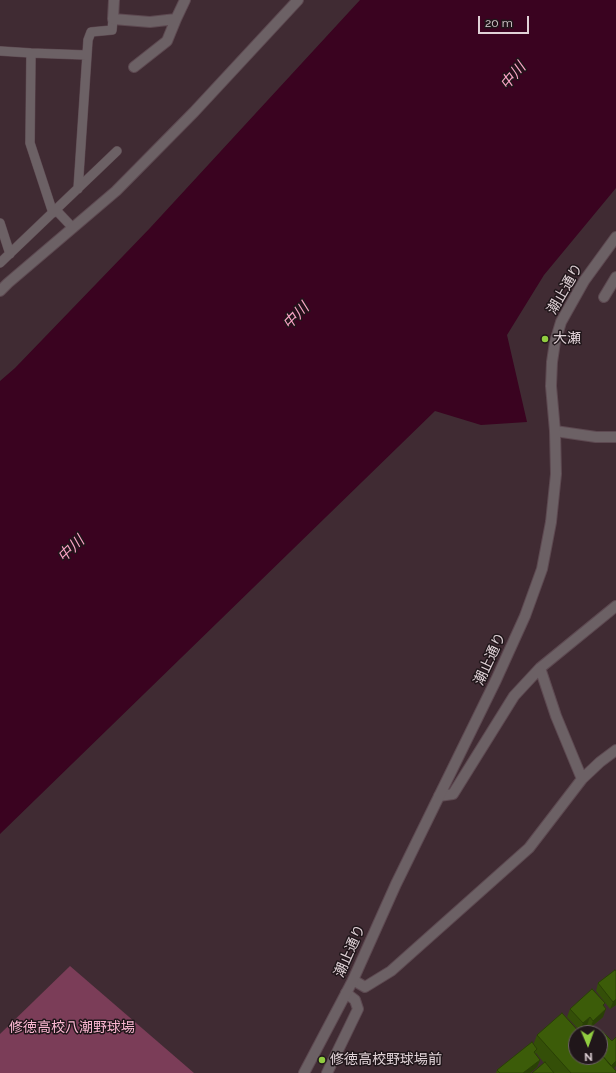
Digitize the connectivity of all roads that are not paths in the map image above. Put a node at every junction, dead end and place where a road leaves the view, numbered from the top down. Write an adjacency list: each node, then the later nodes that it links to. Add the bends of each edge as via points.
1 (114, 0): 4 (street)
2 (185, 0): 5 (street)
3 (298, 0): 14 (street, via 194,112 116,191)
4 (113, 19): 5 (street, via 150,22); 8 (lane, via 112,30 91,32)
5 (176, 19): 9 (street, via 167,41)
6 (0, 51): 7 (lane)
7 (31, 53): 8 (lane); 12 (lane, via 30,143)
8 (86, 55): 11 (lane)
9 (134, 68)
10 (117, 151): 11 (lane)
11 (78, 188): 12 (lane)
12 (54, 212): 14 (lane); 16 (lane)
13 (0, 223): 16 (lane)
14 (73, 228): 19 (street)
15 (616, 237): 21 (street, 潮止通り, via 584,281 561,322 552,362 551,386)
16 (10, 254): 17 (lane)
17 (0, 263)
18 (616, 277): 20 (street)
19 (0, 291)
20 (604, 297)
21 (555, 431): 22 (street); 27 (street, 潮止通り, via 556,474 551,522 542,569 508,656)
22 (616, 437)
23 (616, 606): 24 (street)
24 (540, 668): 26 (street); 27 (street, via 514,696 453,794)
25 (616, 750): 26 (street)
26 (582, 780): 28 (street, via 529,848 391,971 365,987)
27 (439, 796): 28 (street, 潮止通り)
28 (353, 980): 29 (street, 潮止通り)
29 (346, 993): 30 (street, 潮止通り); 31 (street, via 355,1000 358,1009)
30 (304, 1073)
31 (327, 1073)

